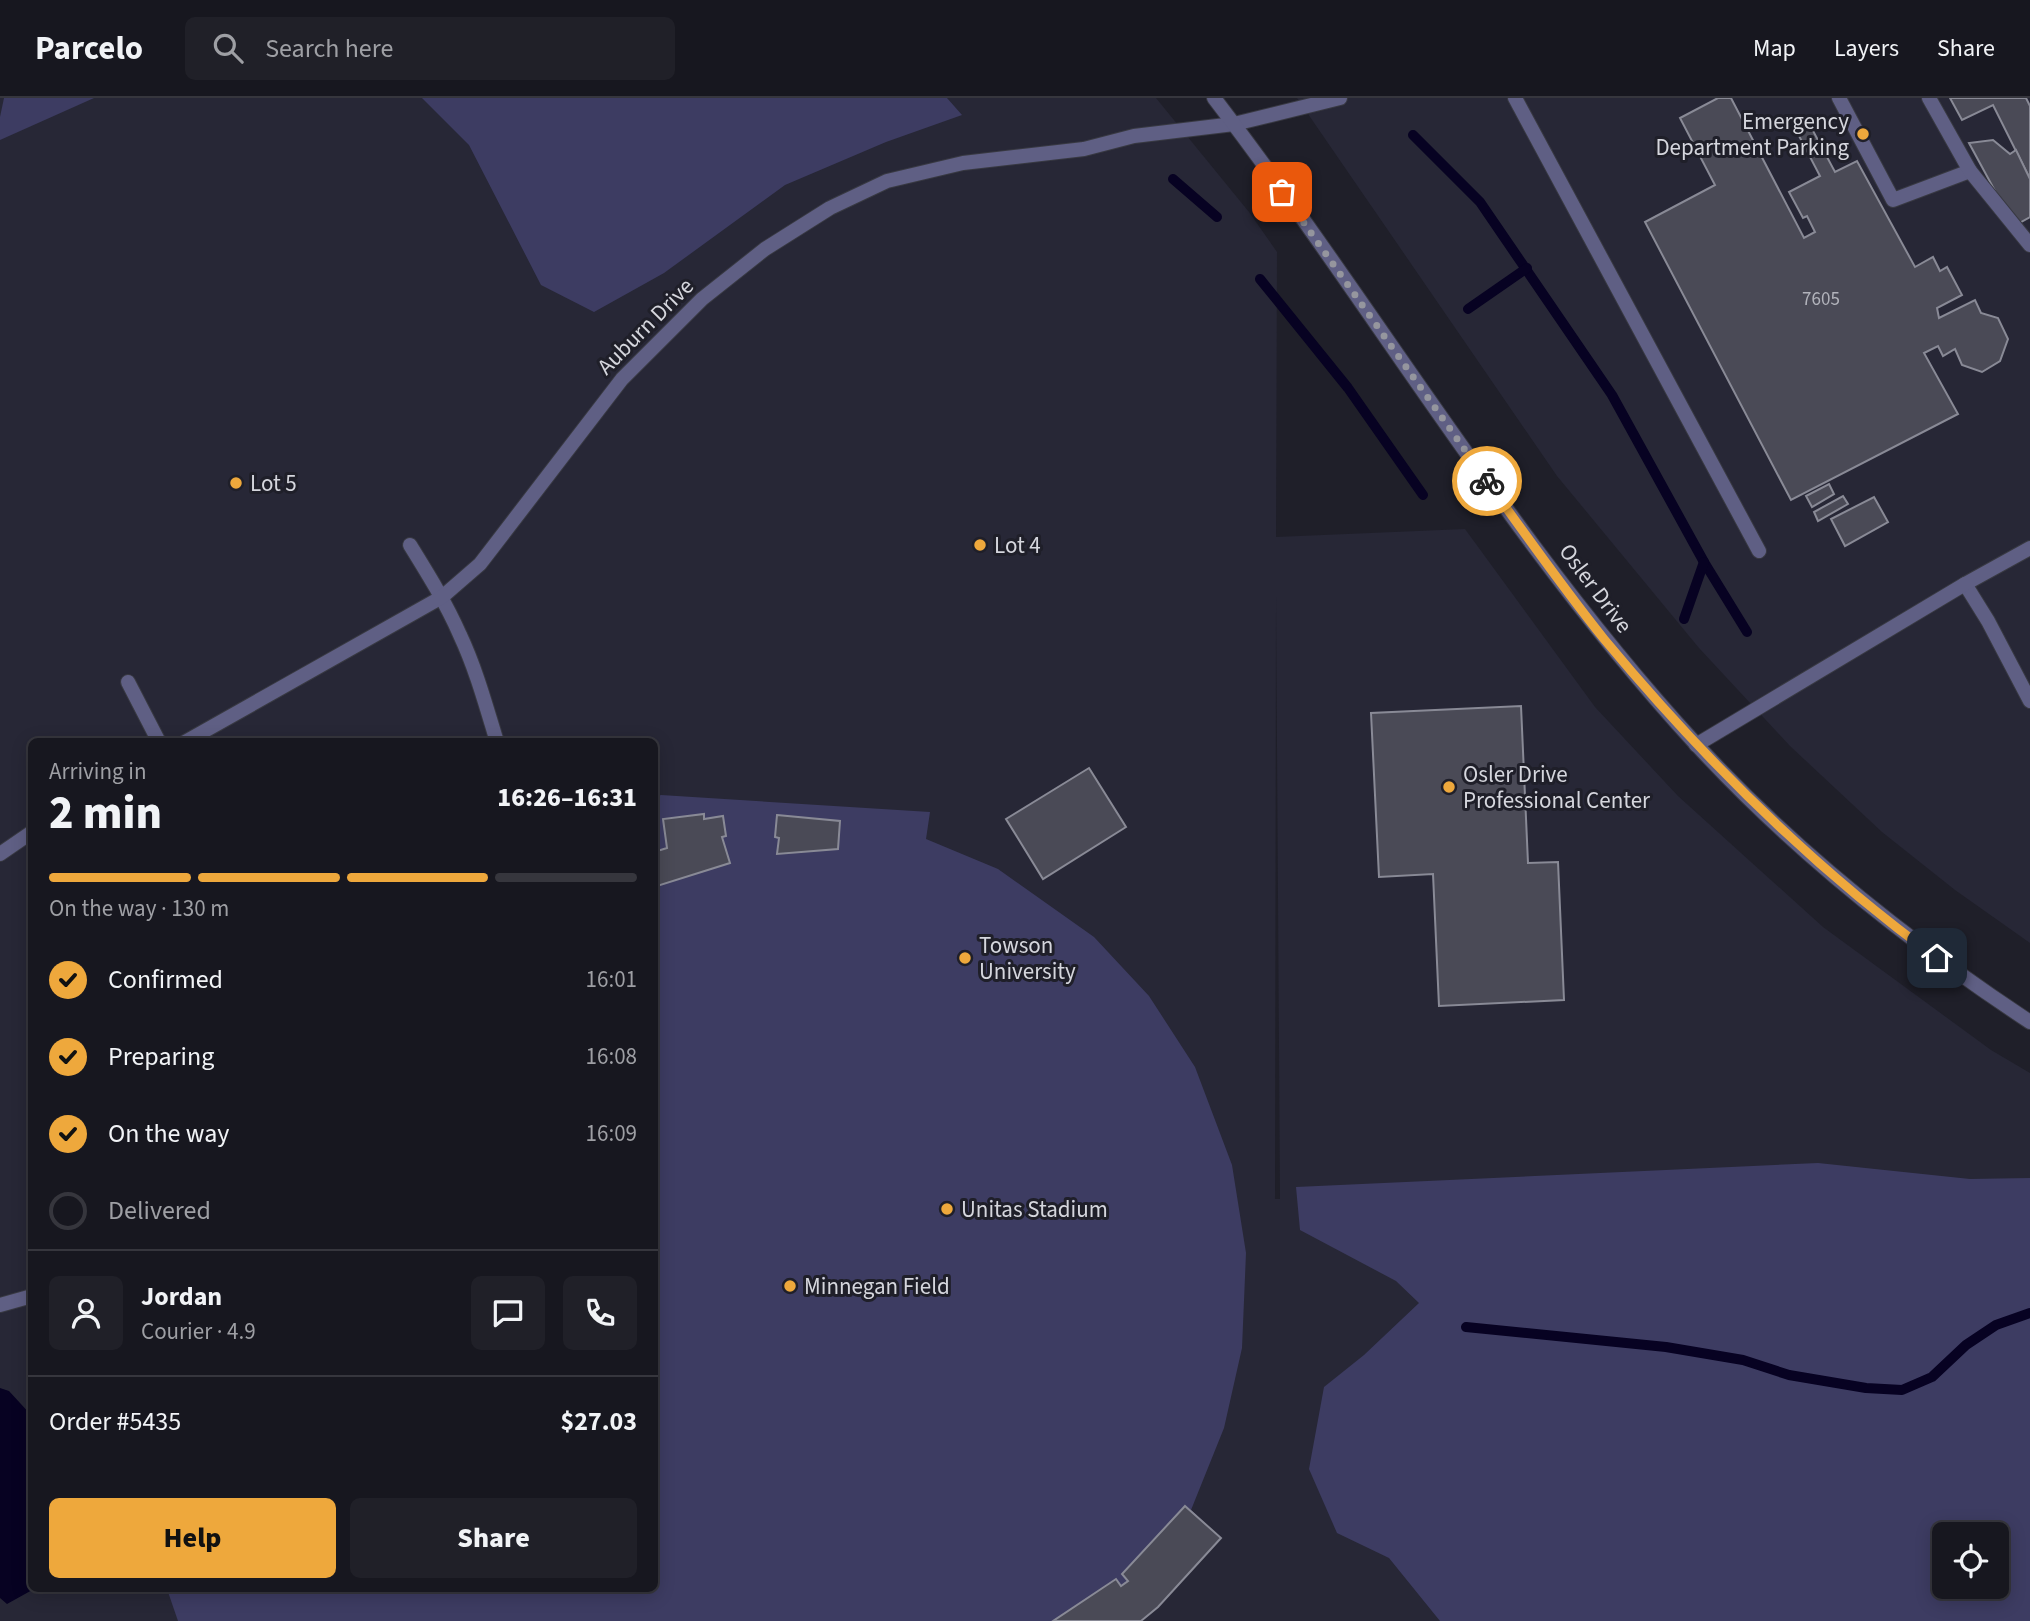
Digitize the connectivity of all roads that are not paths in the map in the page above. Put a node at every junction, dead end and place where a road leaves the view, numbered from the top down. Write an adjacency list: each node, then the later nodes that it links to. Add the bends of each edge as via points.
1 (1214, 98): 6 (street, Osler Drive)
2 (1340, 98): 6 (street, Auburn Drive)
3 (1515, 98): 11 (street)
4 (1839, 98): 7 (street, via 1893,200)
5 (1929, 98): 7 (street)
6 (1234, 124): 13 (street, Auburn Drive, via 963,163 887,181 830,208 765,248 702,299 622,379 480,564); 19 (street, Osler Drive, via 1603,637)
7 (1970, 171): 8 (street)
8 (2030, 245)
9 (410, 545): 13 (street)
10 (2030, 548): 12 (street)
11 (1759, 551)
12 (1965, 584): 15 (street); 19 (street)
13 (442, 597): 17 (street, Auburn Drive); 18 (street, via 466,648)
14 (128, 682): 16 (street)
15 (2030, 701)
16 (157, 738)
17 (192, 738)
18 (496, 738)
19 (1696, 745): 22 (street, Osler Drive, via 1862,899)
20 (28, 835): 21 (street)
21 (0, 854)
22 (2030, 1022)
23 (28, 1297): 24 (street)
24 (0, 1305)

